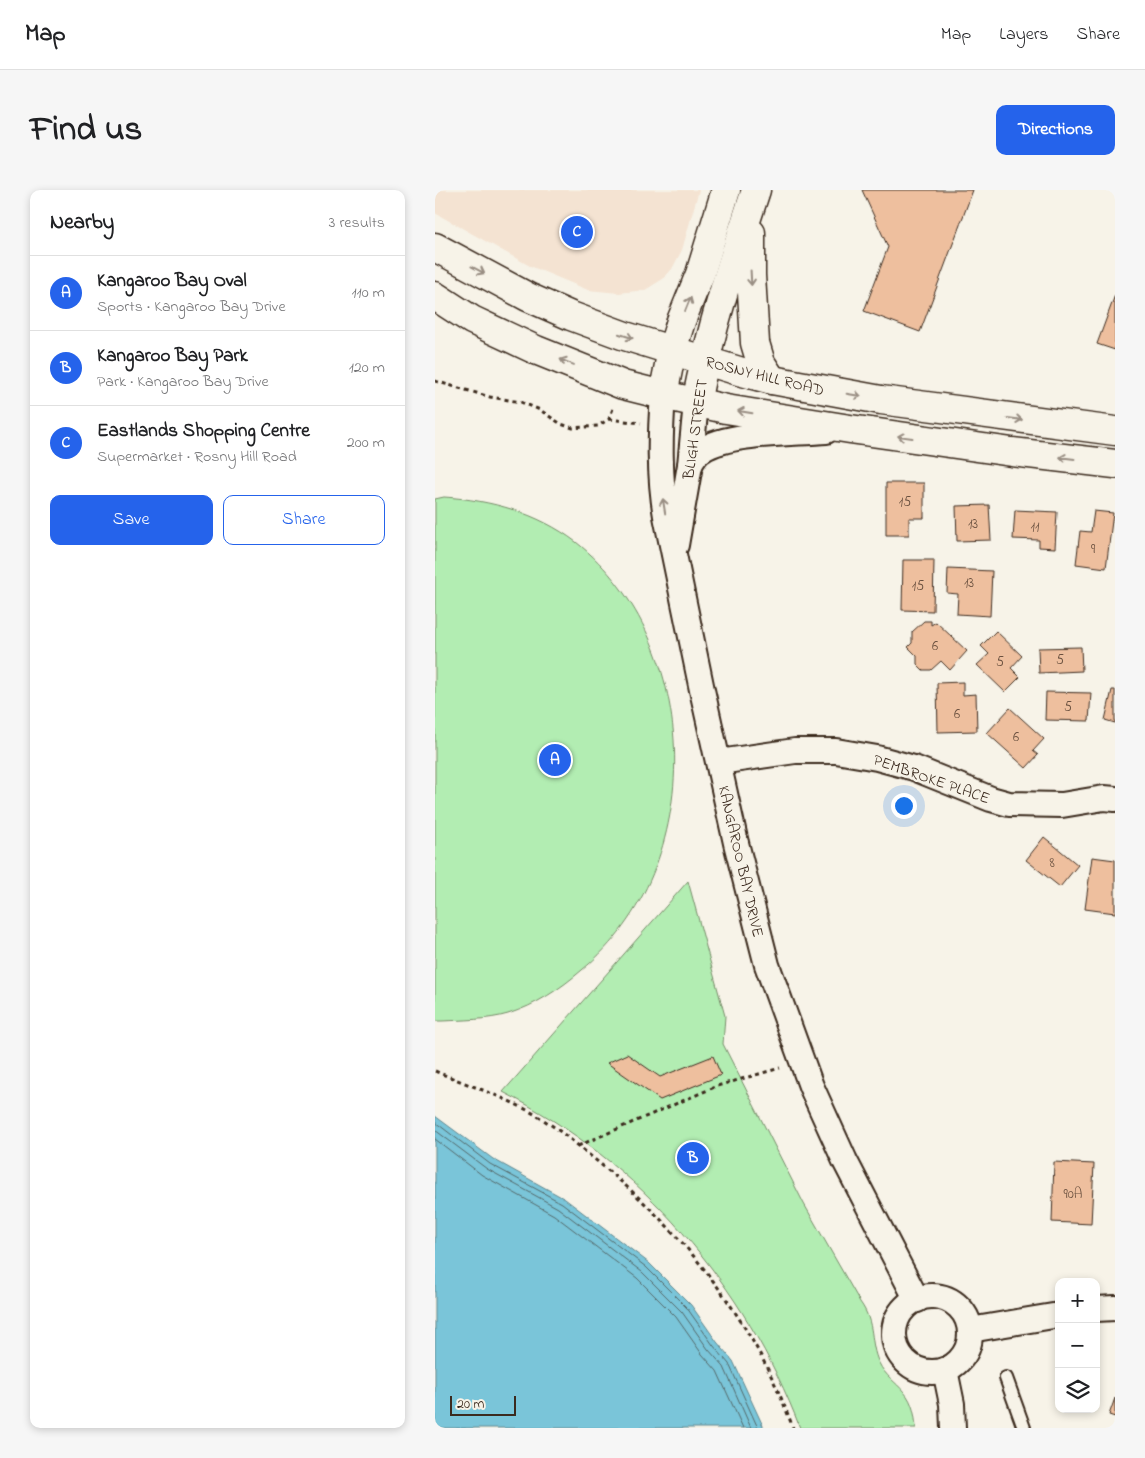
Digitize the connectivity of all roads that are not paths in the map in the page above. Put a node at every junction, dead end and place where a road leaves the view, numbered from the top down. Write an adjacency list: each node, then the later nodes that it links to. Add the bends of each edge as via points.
1 (726, 190): 5 (main road, one-way to 1)
2 (755, 192): 6 (main road, BLIGH STREET); 7 (main road, one-way to 7, via 750,249 755,343 761,363)
3 (435, 247): 5 (main road, ROSNY HILL ROAD, one-way to 5, via 528,297 571,316)
4 (435, 296): 8 (main road, one-way to 4, via 623,384 536,350 472,320)
5 (672, 350): 6 (main road, ROSNY HILL ROAD); 8 (main road)
6 (705, 360): 7 (main road, ROSNY HILL ROAD); 9 (main road, BLIGH STREET)
7 (772, 380): 11 (main road, ROSNY HILL ROAD, one-way to 11, via 890,402)
8 (663, 395): 9 (main road); 14 (street, KANGAROO BAY DRIVE, one-way to 8, via 661,487)
9 (696, 403): 10 (main road, one-way to 9); 13 (street, BLIGH STREET)
10 (850, 429): 12 (main road, one-way to 10); 13 (street, via 729,440 704,448)
11 (1115, 431)
12 (1115, 464)
13 (690, 465): 14 (street, BLIGH STREET)
14 (675, 554): 15 (street, KANGAROO BAY DRIVE, via 701,690)
15 (719, 762): 16 (street, PEMBROKE PLACE, via 795,751 836,751 914,768 1009,804 1062,805 1104,798); 17 (street, KANGAROO BAY DRIVE, via 767,965 801,1062 845,1161)
16 (1115, 800)
17 (917, 1300): 21 (street, via 923,1297 949,1300 959,1308); 22 (street, via 903,1310 897,1321 896,1345 901,1356 920,1370)
18 (1115, 1308): 19 (street)
19 (1100, 1309)
20 (1055, 1316): 21 (street)
21 (970, 1330): 22 (street, via 964,1354)
22 (945, 1370): 24 (street)
23 (1007, 1378): 25 (lane)
24 (953, 1428)
25 (1024, 1428)

